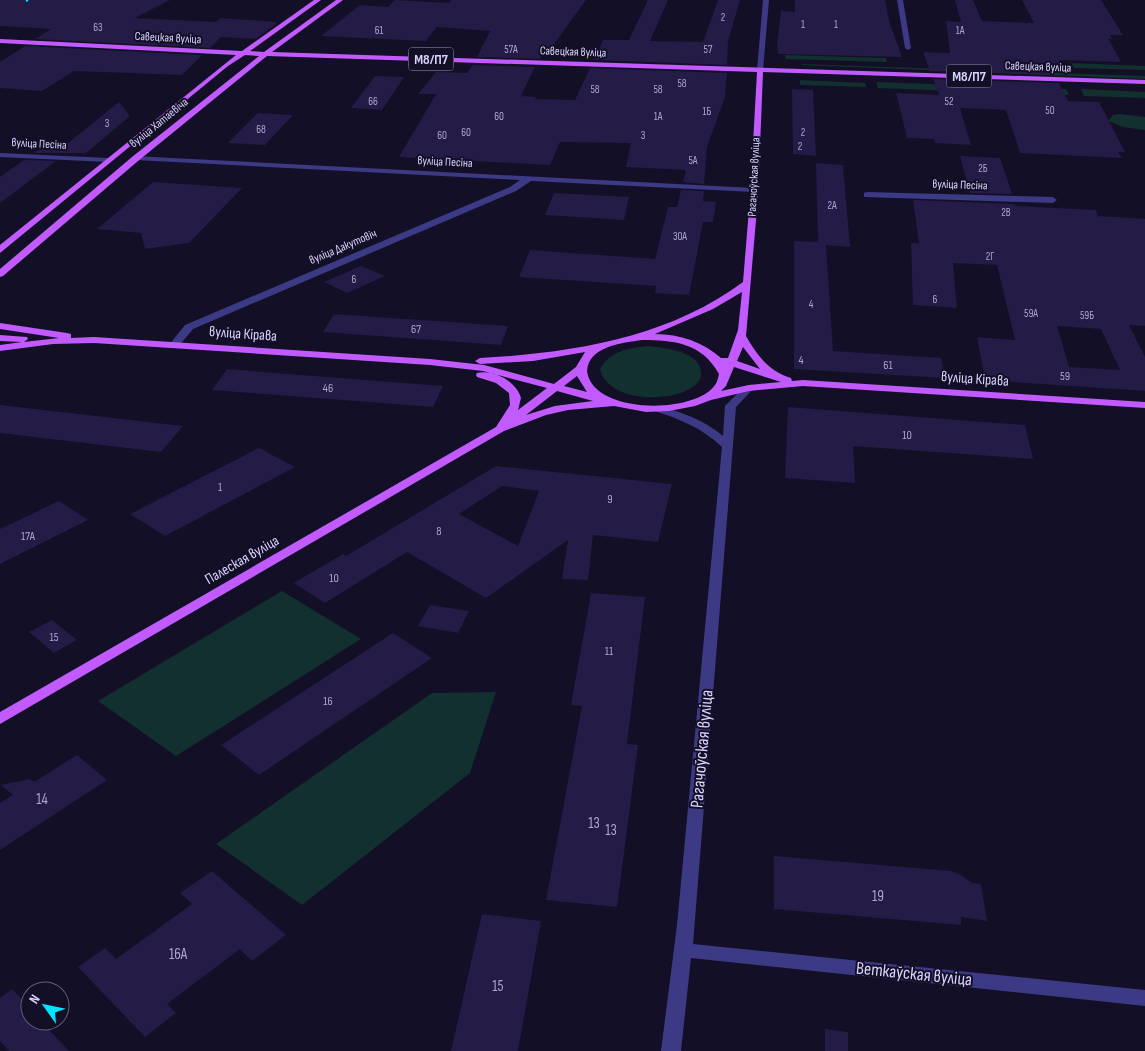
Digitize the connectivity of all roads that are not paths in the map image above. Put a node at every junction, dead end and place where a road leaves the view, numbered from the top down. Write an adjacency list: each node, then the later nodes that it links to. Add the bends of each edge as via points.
1 (318, 0): 7 (main road, вуліца Хатаевіча)
2 (340, 0): 8 (main road, вуліца Хатаевіча)
3 (766, 0): 9 (street)
4 (900, 0): 6 (street)
5 (0, 41): 7 (main road, Савецкая вуліца / М8/П7)
6 (908, 48)
7 (243, 53): 8 (main road, Савецкая вуліца / М8/П7); 13 (main road, вуліца Хатаевіча)
8 (266, 54): 9 (main road, Савецкая вуліца / М8/П7); 12 (main road, вуліца Хатаевіча)
9 (760, 70): 10 (main road, Савецкая вуліца / М8/П7); 16 (main road, Рагачоўская вуліца)
10 (1145, 82)
11 (4, 155): 13 (street, вуліца Песіна); 14 (street)
12 (136, 158): 15 (street, вуліца Песіна); 20 (main road, вуліца Хатаевіча)
13 (108, 160): 19 (main road, вуліца Хатаевіча)
14 (0, 161)
15 (528, 179): 16 (street, вуліца Песіна); 28 (street, вуліца Дакутовіч, via 500,195 189,327)
16 (754, 190): 21 (main road, Рагачоўская вуліца)
17 (867, 195): 18 (street, вуліца Песіна)
18 (1053, 200)
19 (0, 250)
20 (0, 274)
21 (746, 284): 23 (main road, Рагачоўская вуліца); 25 (main road, via 711,308)
22 (0, 326): 26 (main road)
23 (742, 337): 33 (main road, Рагачоўская вуліца); 36 (main road, via 762,366)
24 (0, 338): 27 (main road, вуліца Кірава)
25 (638, 338): 29 (main road, вуліца Кірава); 31 (main road, вуліца Кірава, via 656,337 688,343)
26 (94, 340): 27 (main road, вуліца Кірава); 28 (main road, вуліца Кірава)
27 (53, 341): 30 (main road, вуліца Кірава)
28 (174, 345): 32 (main road, вуліца Кірава)
29 (602, 346): 32 (main road, вуліца Кірава, via 510,361); 34 (main road, Палеская вуліца, via 587,356)
30 (0, 348)
31 (714, 356): 33 (main road, вуліца Кірава); 35 (main road)
32 (430, 362): 38 (main road, вуліца Кірава, via 499,370); 44 (main road, via 496,378 510,386 515,404)
33 (732, 362): 35 (main road, Рагачоўская вуліца); 36 (main road, вуліца Кірава)
34 (580, 369): 38 (main road, Палеская вуліца); 41 (main road, via 583,382 594,393)
35 (725, 375): 40 (main road, Рагачоўская вуліца, via 720,388)
36 (779, 379): 37 (main road, вуліца Кірава)
37 (803, 384): 39 (main road, вуліца Кірава); 42 (main road, вуліца Кірава)
38 (556, 387): 41 (main road, вуліца Кірава); 44 (main road, Палеская вуліца)
39 (749, 388): 40 (main road, вуліца Кірава); 45 (street, Рагачоўская вуліца, via 731,406)
40 (707, 398): 43 (main road, вуліца Кірава, via 685,406)
41 (613, 402): 43 (main road, вуліца Кірава, via 634,408); 44 (main road, Палеская вуліца, via 560,407)
42 (1145, 405)
43 (658, 409): 45 (street, via 692,420)
44 (500, 429): 46 (main road, Палеская вуліца)
45 (727, 446): 47 (street, Рагачоўская вуліца)
46 (0, 719)
47 (683, 950): 48 (street, Веткаўская вуліца); 49 (street, Рагачоўская вуліца)
48 (1145, 998)
49 (671, 1051)

